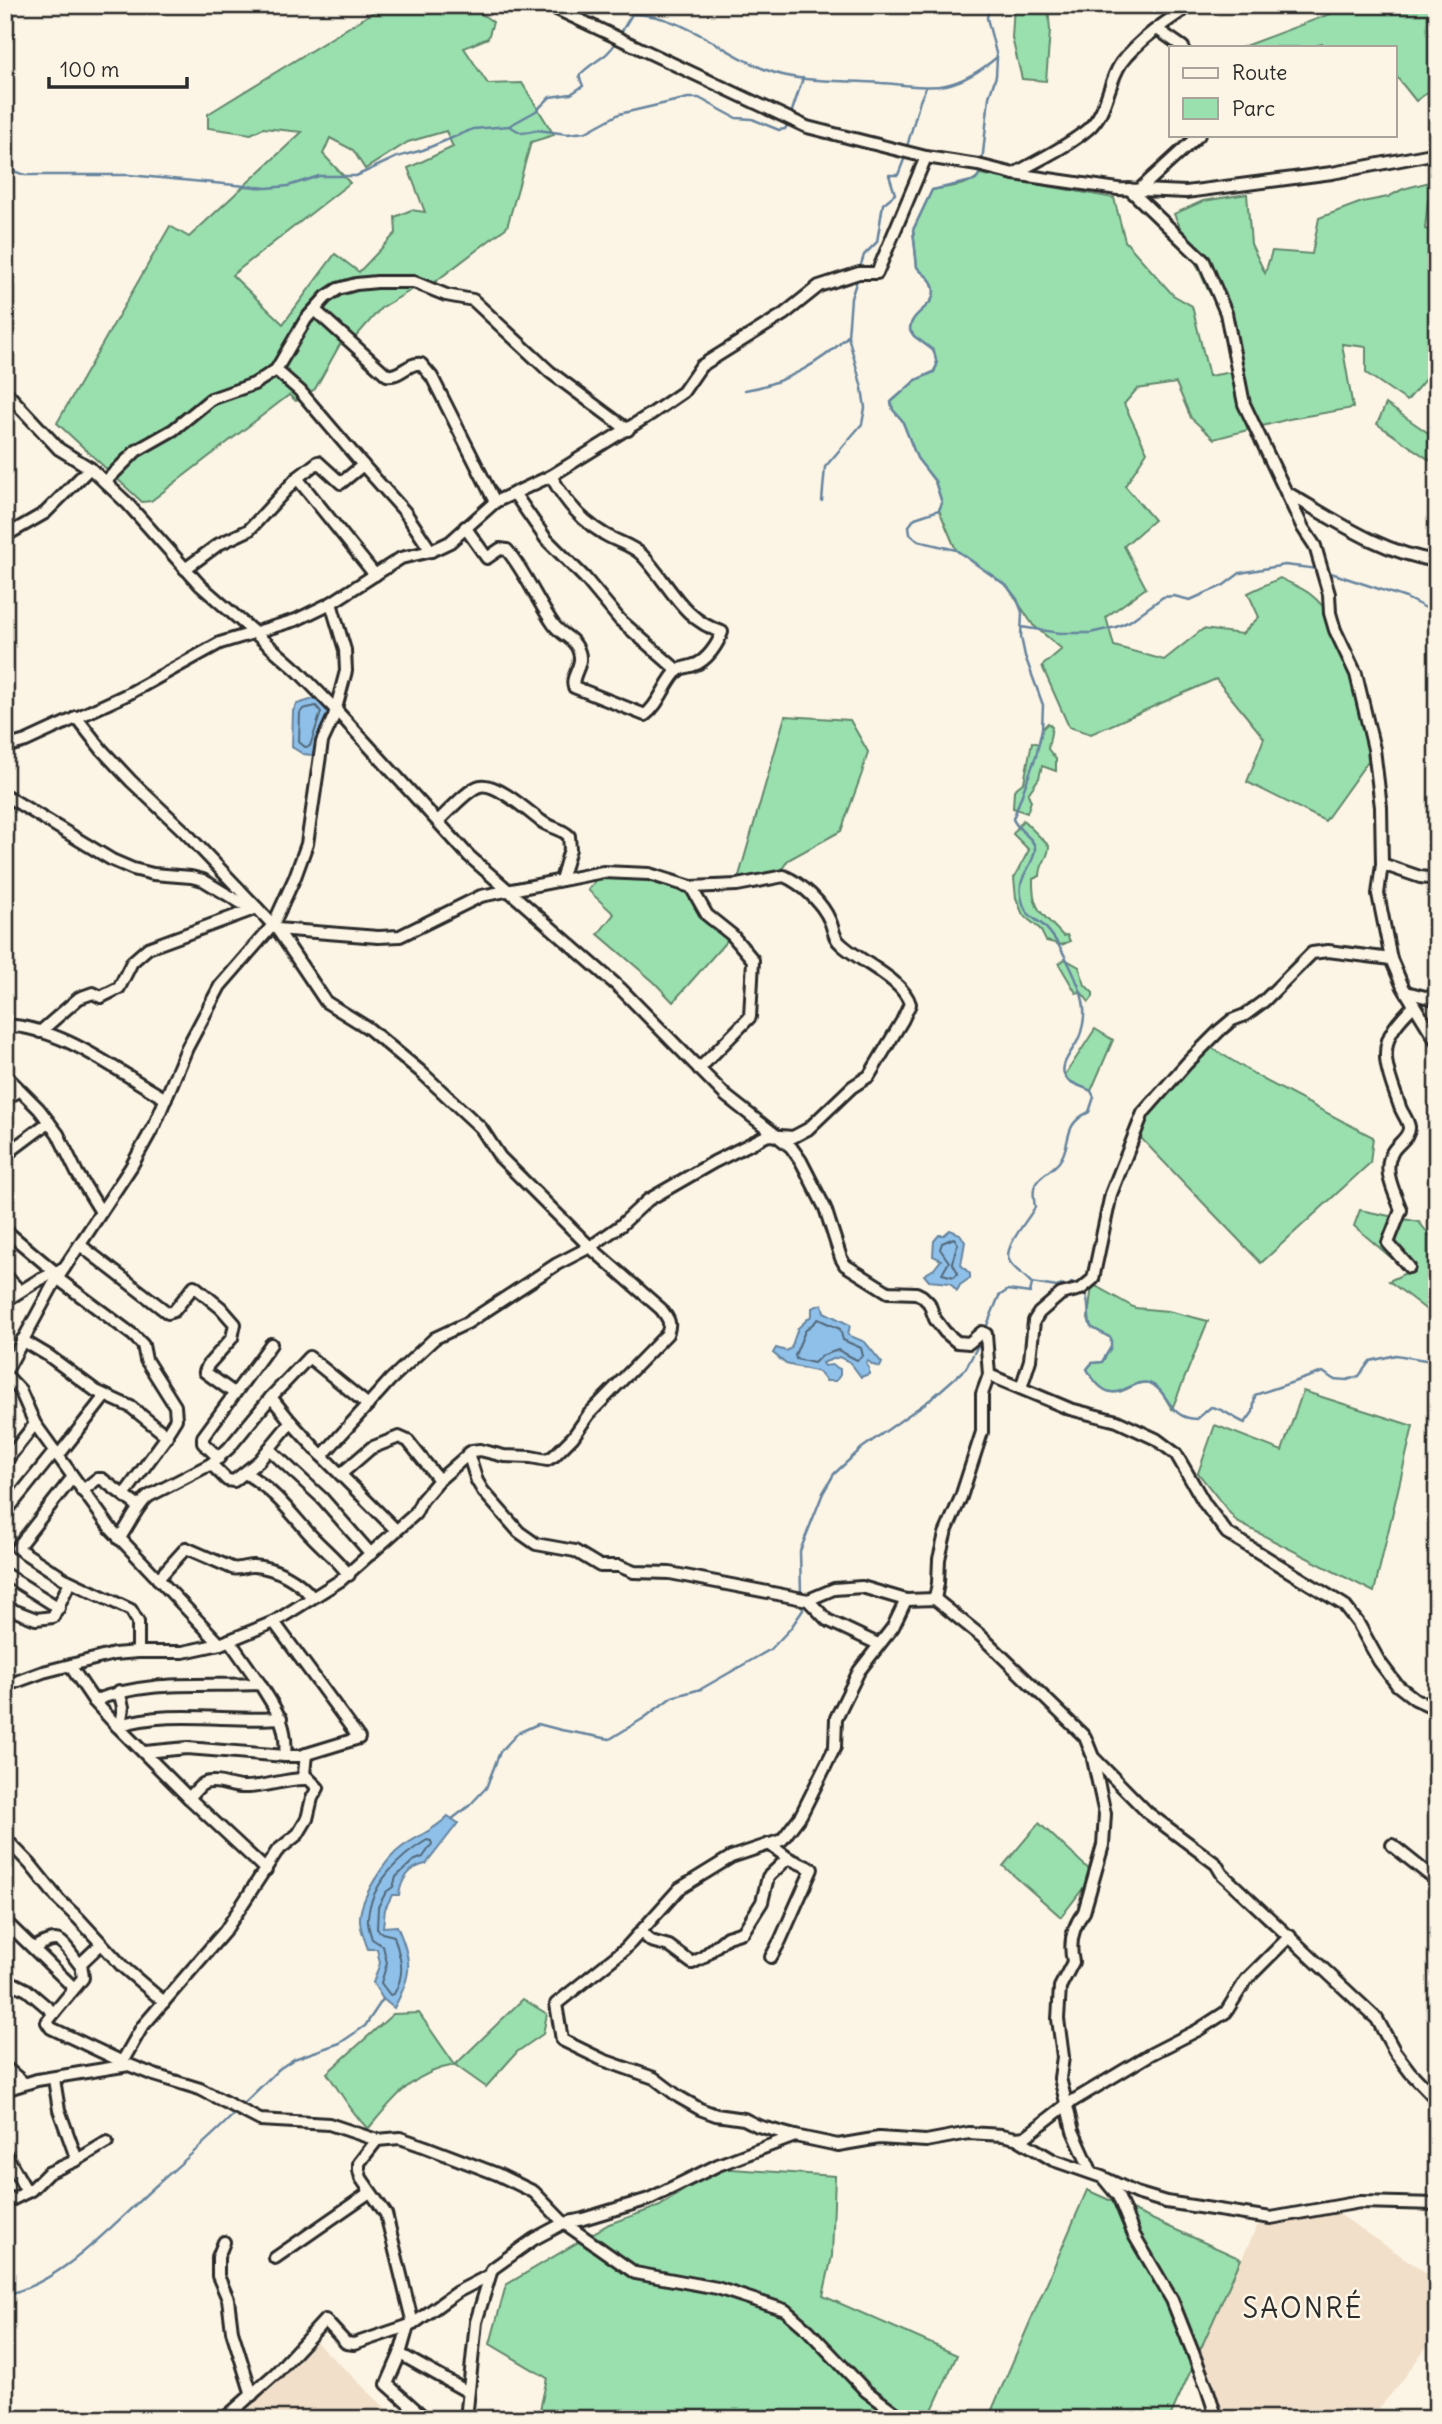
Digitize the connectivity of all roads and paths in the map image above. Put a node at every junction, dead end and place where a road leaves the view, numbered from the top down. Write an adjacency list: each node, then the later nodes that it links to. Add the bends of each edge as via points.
1 (548, 5): 7 (street, via 807,127)
2 (1191, 5): 3 (street)
3 (1157, 29): 4 (street); 8 (street, via 1122,63 1108,99 1089,129)
4 (1182, 46)
5 (1198, 136): 9 (street)
6 (1437, 153): 9 (street, via 1332,173 1186,192)
7 (926, 157): 8 (street); 13 (street, via 877,273 859,272 819,286 784,314 708,361 695,371 683,392)
8 (1014, 174): 9 (street)
9 (1135, 189): 19 (street, via 1204,261 1226,313 1244,404)
10 (316, 310): 11 (street); 13 (street, via 338,289 377,282 414,282 473,300 551,372); 21 (street, via 387,375 415,363 426,369)
11 (276, 370): 14 (street, via 300,391); 18 (street, via 254,384 211,399 136,452)
12 (5, 391): 15 (street, via 59,449)
13 (628, 430): 16 (street)
14 (363, 465): 17 (street, via 341,483 319,462); 24 (street, via 405,512)
15 (90, 468): 18 (street); 23 (street, via 46,513)
16 (551, 476): 20 (street); 30 (street, via 578,515 634,548 686,610 708,628 722,632 704,659)
17 (297, 478): 26 (street, via 249,530 219,544); 27 (street)
18 (105, 482): 26 (street)
19 (1286, 492): 25 (street, via 1361,535 1417,558); 36 (street, via 1315,546 1335,630 1360,687 1374,749)
20 (514, 493): 21 (street); 30 (street, via 546,539 620,620)
21 (495, 502): 22 (street)
22 (465, 527): 24 (street, via 450,542); 30 (street, via 487,558 500,549 507,550 554,626 575,643 580,660 572,685 578,691 645,715)
23 (6, 534)
24 (431, 551): 27 (street, via 401,558)
25 (1437, 561)
26 (185, 569): 29 (street)
27 (375, 575): 28 (street)
28 (331, 603): 29 (street, via 277,628); 31 (street, via 346,660)
29 (255, 632): 31 (street); 32 (street, via 204,650 128,694)
30 (678, 671)
31 (336, 710): 35 (street); 42 (street, via 320,752 307,844)
32 (76, 717): 33 (street); 41 (street, via 131,781)
33 (5, 747)
34 (5, 794): 41 (street, via 112,860 153,874 203,880 241,903)
35 (438, 821): 38 (street, via 473,789 487,786 497,790 569,836); 40 (street, via 468,856)
36 (1382, 864): 37 (street); 43 (street, via 1378,894)
37 (1437, 879)
38 (561, 880): 39 (street, via 628,872); 40 (street)
39 (691, 887): 50 (street, via 707,915 750,955 753,965 750,1017); 56 (street, via 789,878 824,910 839,943 891,980 908,999 906,1014 866,1079 800,1134)
40 (508, 891): 42 (street, via 481,896 400,936); 50 (street, via 621,989)
41 (254, 905): 42 (street); 48 (street, via 148,948 132,962 117,990 101,997 93,993 79,998)
42 (275, 927): 53 (street, via 220,986); 62 (street, via 326,1002 368,1028 420,1071 481,1128 500,1157)
43 (1391, 959): 44 (street); 72 (street, via 1312,953 1264,1001 1220,1030 1143,1113 1111,1194 1093,1279 1051,1301 1034,1321 1030,1360)
44 (1406, 992): 45 (street); 46 (street)
45 (1437, 1000)
46 (1414, 1005): 49 (street); 63 (street, via 1392,1030 1385,1055 1409,1125 1391,1153 1389,1176 1401,1210 1388,1243)
47 (5, 1026): 48 (street)
48 (40, 1032): 53 (street, via 106,1062)
49 (1437, 1042)
50 (699, 1069): 56 (street)
51 (5, 1075): 52 (street)
52 (19, 1090): 54 (street); 55 (street)
53 (166, 1099): 59 (street, via 131,1167)
54 (5, 1100)
55 (49, 1122): 58 (street); 59 (street)
56 (777, 1135): 62 (street, via 714,1161 648,1200); 71 (street, via 801,1161 815,1186 845,1265 888,1292 922,1296 935,1319 957,1342 969,1343 985,1332)
57 (5, 1138): 58 (street)
58 (9, 1153)
59 (101, 1212): 61 (street)
60 (5, 1230): 64 (street)
61 (80, 1245): 64 (street); 73 (street, via 168,1313 194,1286 229,1316 234,1333 205,1372)
62 (590, 1247): 76 (street, via 435,1338); 82 (street, via 669,1319 667,1335 550,1459 480,1450)
63 (1409, 1267)
64 (59, 1273): 66 (street); 68 (street); 79 (street, via 143,1345 146,1360 175,1406 176,1419)
65 (5, 1275): 66 (street)
66 (20, 1291): 67 (street)
67 (5, 1301)
68 (22, 1340): 70 (street); 74 (street)
69 (271, 1344): 73 (street)
70 (5, 1373): 78 (street, via 20,1390)
71 (989, 1375): 72 (street); 102 (street, via 982,1394 982,1432 945,1534)
72 (1021, 1388): 117 (street, via 1156,1439 1181,1461 1227,1533 1344,1605 1397,1685)
73 (234, 1393): 84 (street, via 202,1438)
74 (105, 1396): 79 (street, via 131,1407); 81 (street)
75 (271, 1397): 76 (street, via 309,1357); 77 (street); 84 (street)
76 (368, 1405): 83 (street)
77 (291, 1422): 80 (street); 83 (street)
78 (35, 1424): 81 (street); 85 (street)
79 (166, 1435): 91 (street)
80 (269, 1449): 86 (street); 96 (street, via 322,1498)
81 (57, 1453): 88 (street); 93 (street)
82 (468, 1453): 89 (street); 103 (street, via 483,1491 519,1532 536,1544 575,1551 600,1566 670,1573)
83 (322, 1456): 87 (street)
84 (215, 1461): 86 (street, via 229,1481); 92 (street, via 149,1496)
85 (5, 1462)
86 (245, 1473): 98 (street, via 290,1509)
87 (341, 1474): 89 (street, via 371,1448 399,1437 408,1441); 94 (street)
88 (72, 1478): 90 (street); 100 (street, via 17,1548)
89 (439, 1480): 94 (street, via 415,1514)
90 (82, 1492): 91 (street, via 102,1479); 95 (street)
91 (124, 1495): 92 (street)
92 (139, 1507): 95 (street)
93 (5, 1513)
94 (396, 1530): 96 (street)
95 (119, 1539): 99 (street)
96 (371, 1554): 98 (street)
97 (5, 1574): 106 (street)
98 (349, 1575): 101 (street)
99 (158, 1579): 101 (street, via 186,1548 232,1568 252,1565 280,1572); 109 (street)
100 (71, 1582): 106 (street); 111 (street, via 135,1614)
101 (312, 1597): 107 (street)
102 (935, 1599): 104 (street); 123 (street, via 981,1636 1085,1737)
103 (808, 1600): 104 (street, via 834,1589 862,1587); 110 (street, via 827,1620)
104 (906, 1600): 110 (street)
105 (7, 1608): 106 (street, via 40,1619 52,1617); 108 (street)
106 (58, 1608)
107 (274, 1622): 109 (street); 121 (street, via 359,1738)
108 (5, 1625)
109 (224, 1642): 111 (street, via 183,1652); 113 (street)
110 (878, 1644): 127 (street, via 836,1718 835,1747 801,1815 782,1840)
111 (138, 1652): 112 (street)
112 (71, 1667): 114 (street); 116 (street)
113 (260, 1684): 115 (street, via 156,1685); 118 (street)
114 (5, 1686)
115 (119, 1691): 116 (street); 119 (street, via 123,1707)
116 (94, 1701): 119 (street)
117 (1437, 1709)
118 (281, 1718): 119 (street, via 165,1717); 122 (street)
119 (120, 1725): 120 (street)
120 (145, 1752): 122 (street, via 187,1748); 125 (street)
121 (306, 1754): 122 (street); 124 (street)
122 (285, 1756)
123 (1093, 1757): 134 (street, via 1148,1813 1216,1864); 149 (street, via 1104,1814 1103,1845 1072,1938 1073,1962 1060,1987 1060,2078)
124 (307, 1779): 125 (street, via 239,1788 208,1783); 130 (street, via 318,1788 307,1819)
125 (189, 1798): 130 (street)
126 (5, 1838): 135 (street)
127 (769, 1844): 129 (street); 133 (street, via 731,1857 679,1889)
128 (1392, 1845): 131 (street)
129 (788, 1858): 133 (street, via 768,1877 762,1902 743,1932 720,1942 702,1958 692,1963); 137 (street, via 812,1870)
130 (266, 1870): 141 (street, via 225,1931)
131 (1437, 1881)
132 (5, 1921): 136 (street)
133 (641, 1932): 150 (street, via 608,1965 556,2004 562,2040 654,2078 700,2109)
134 (1290, 1936): 148 (street, via 1377,2019 1402,2062); 149 (street, via 1246,1980 1226,2012)
135 (101, 1944): 138 (street); 141 (street)
136 (34, 1948): 138 (street, via 49,1940 59,1941); 140 (street)
137 (771, 1957)
138 (80, 1965): 140 (street, via 83,1976)
139 (5, 1979): 142 (street, via 27,1990)
140 (74, 1988): 142 (street)
141 (164, 2002): 143 (street, via 142,2027)
142 (54, 2013): 143 (street, via 47,2022 51,2028)
143 (125, 2064): 145 (street); 152 (street, via 200,2089 260,2120 329,2124)
144 (5, 2067): 146 (street)
145 (54, 2078): 146 (street); 155 (street)
146 (24, 2083): 147 (street)
147 (5, 2090)
148 (1437, 2100)
149 (1066, 2105): 151 (street, via 1026,2137); 156 (street, via 1073,2132)
150 (795, 2136): 151 (street, via 838,2145 879,2138 926,2141 969,2133); 161 (street, via 718,2165 649,2199)
151 (1016, 2138): 156 (street, via 1053,2160)
152 (377, 2140): 158 (street, via 359,2163); 161 (street, via 400,2138 519,2183)
153 (107, 2142): 155 (street)
154 (5, 2153): 157 (street)
155 (77, 2160): 157 (street, via 48,2173)
156 (1097, 2175): 160 (street, via 1166,2202 1271,2218 1360,2202); 175 (street, via 1118,2196 1134,2235 1172,2300)
157 (27, 2192): 159 (street)
158 (370, 2192): 163 (street); 165 (street, via 386,2214)
159 (5, 2203)
160 (1437, 2204)
161 (564, 2222): 164 (street, via 523,2246); 174 (street, via 635,2273 718,2288 785,2310 866,2391)
162 (224, 2242): 168 (street, via 218,2276)
163 (275, 2258)
164 (488, 2276): 165 (street); 167 (street, via 476,2322)
165 (411, 2325): 166 (street); 168 (street, via 349,2344 325,2320)
166 (400, 2354): 167 (street); 172 (street, via 387,2384)
167 (468, 2392): 173 (street)
168 (252, 2395): 171 (street)
169 (5, 2408): 170 (street)
170 (17, 2419)
171 (224, 2419)
172 (426, 2419)
173 (466, 2419)
174 (904, 2419)
175 (1217, 2419)

